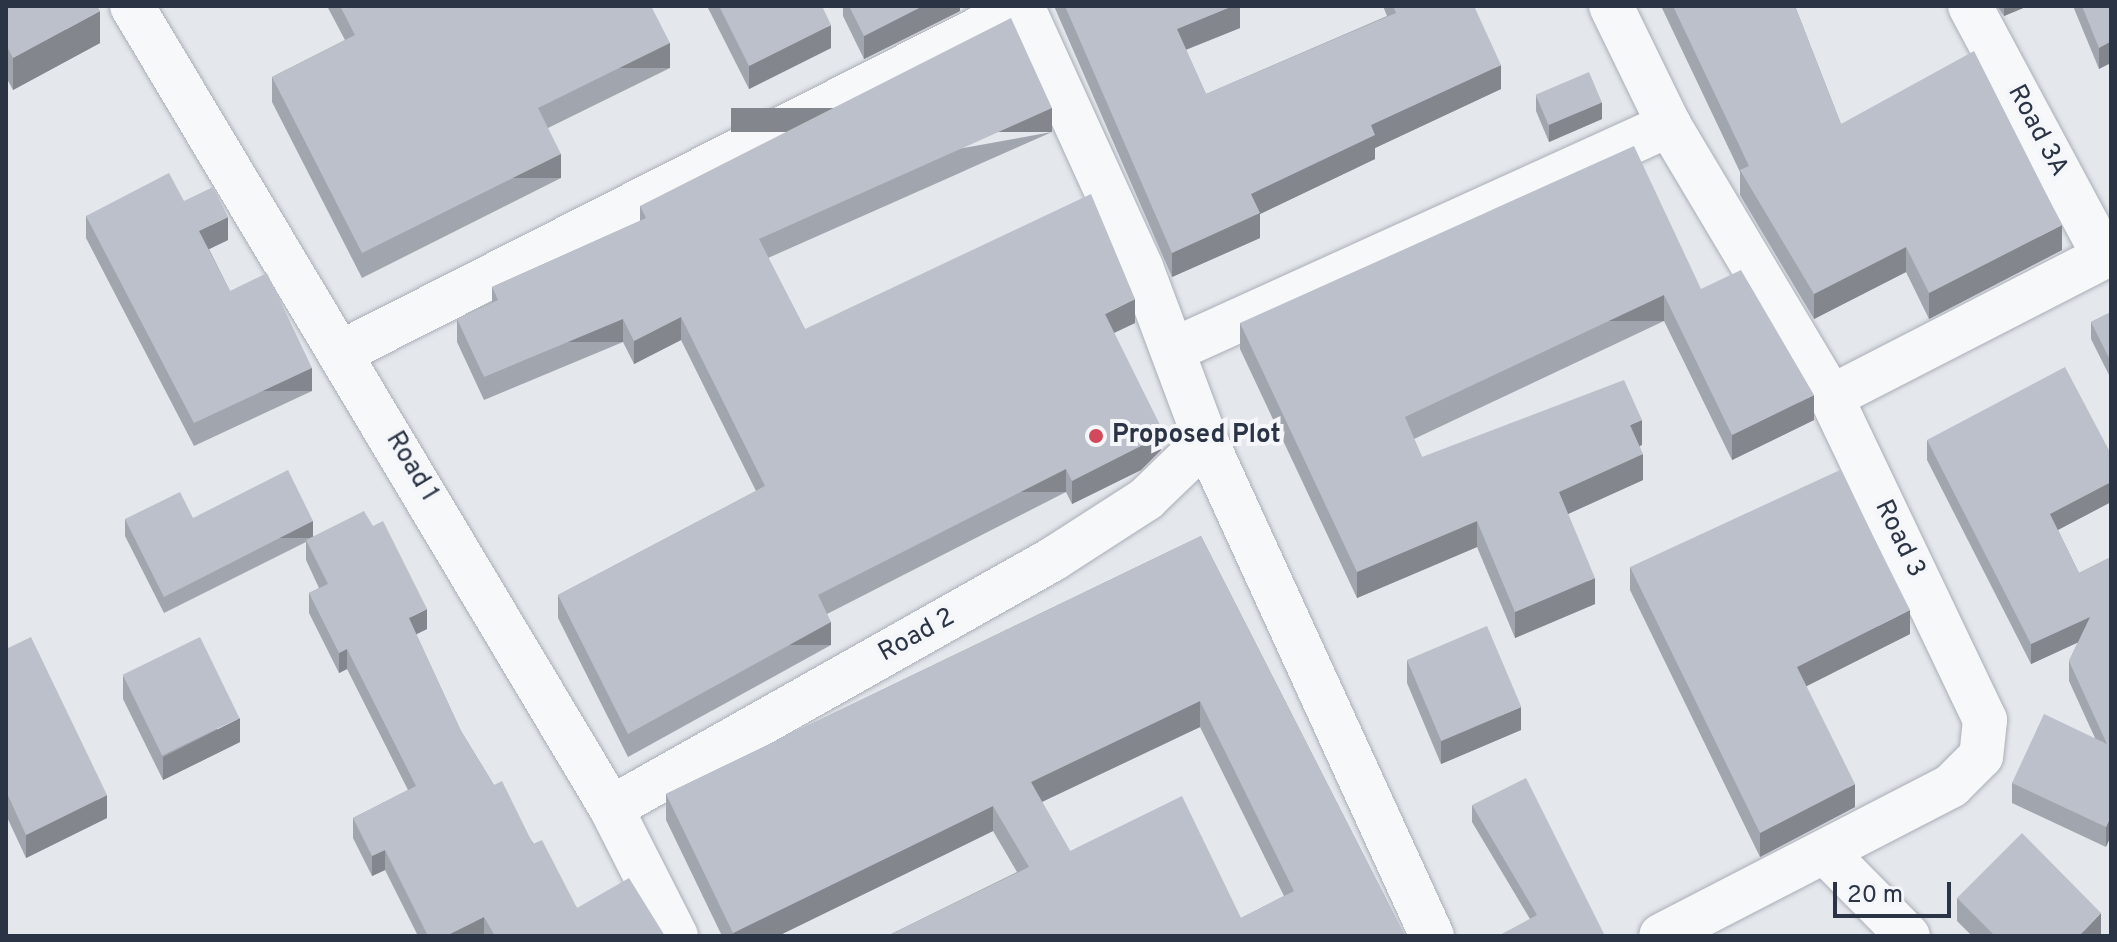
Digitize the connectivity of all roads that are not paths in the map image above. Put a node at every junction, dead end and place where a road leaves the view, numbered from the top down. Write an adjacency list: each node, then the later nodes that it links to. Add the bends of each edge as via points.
1 (132, 6): 8 (street, Road 1)
2 (1022, 6): 7 (street); 8 (street)
3 (1611, 6): 5 (street, Road 3)
4 (1970, 6): 6 (street, Road 3A)
5 (1669, 125): 7 (street); 9 (street, Road 3)
6 (2108, 255): 9 (street)
7 (1173, 350): 10 (street)
8 (342, 352): 11 (street, Road 1)
9 (1831, 397): 12 (street, Road 3, via 1985,720 1981,756 1951,786)
10 (1206, 441): 11 (street, Road 2, via 1146,499 1053,559); 14 (street)
11 (611, 808): 13 (street, Road 1)
12 (1827, 854): 15 (street, Road 3); 16 (street)
13 (676, 936)
14 (1432, 936)
15 (1661, 936)
16 (1908, 936)

